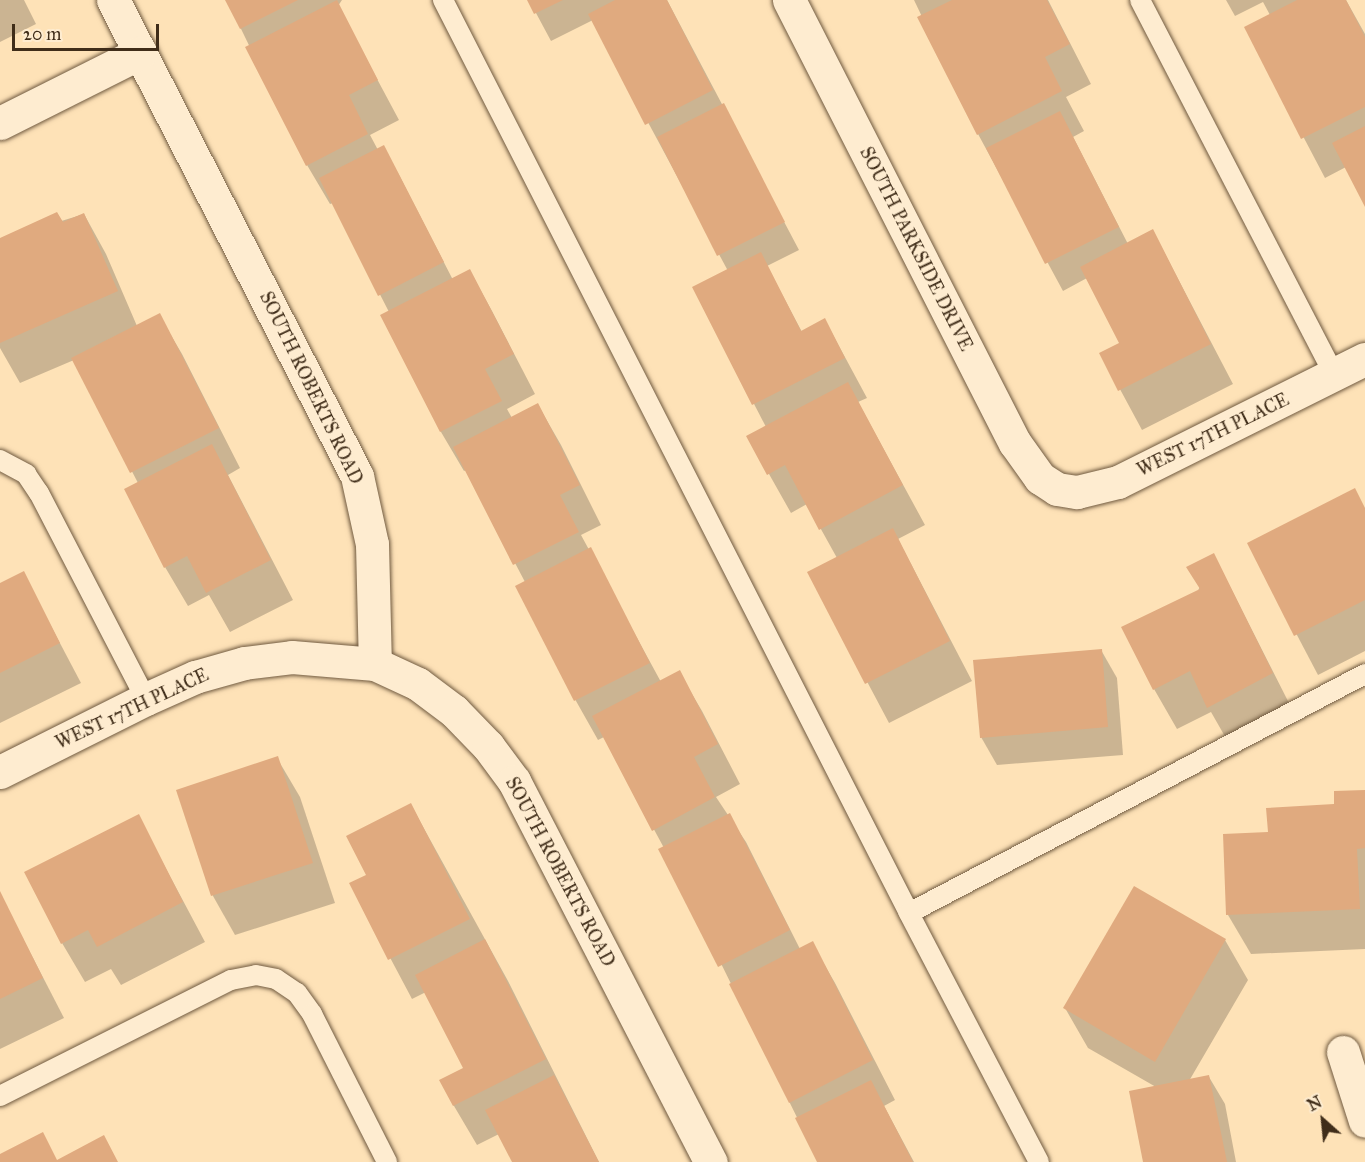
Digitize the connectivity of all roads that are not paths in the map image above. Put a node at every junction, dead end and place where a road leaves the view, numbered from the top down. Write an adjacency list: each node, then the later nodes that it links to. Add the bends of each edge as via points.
1 (113, 0): 5 (street, SOUTH ROBERTS ROAD)
2 (443, 0): 15 (lane)
3 (789, 0): 10 (street, SOUTH PARKSIDE DRIVE, via 1015,443 1040,478)
4 (1140, 0): 8 (lane)
5 (140, 53): 6 (street); 11 (street, SOUTH ROBERTS ROAD, via 357,476 368,509 373,553)
6 (0, 123)
7 (1365, 359): 8 (street, WEST 17TH PLACE)
8 (1334, 375): 10 (street, WEST 17TH PLACE, via 1118,482 1077,492)
9 (0, 460): 13 (lane, via 26,474 39,494)
10 (1057, 489)
11 (375, 664): 13 (street, WEST 17TH PLACE, via 292,657 244,663); 20 (street, SOUTH ROBERTS ROAD, via 418,684 453,711 489,746 514,781)
12 (1365, 674): 15 (lane)
13 (146, 699): 14 (street, WEST 17TH PLACE)
14 (0, 772)
15 (909, 913): 21 (lane)
16 (1343, 1052): 18 (street)
17 (0, 1096): 19 (lane, via 231,980 256,975 276,979 297,993 312,1014)
18 (1365, 1121)
19 (387, 1162)
20 (711, 1162)
21 (1039, 1162)

